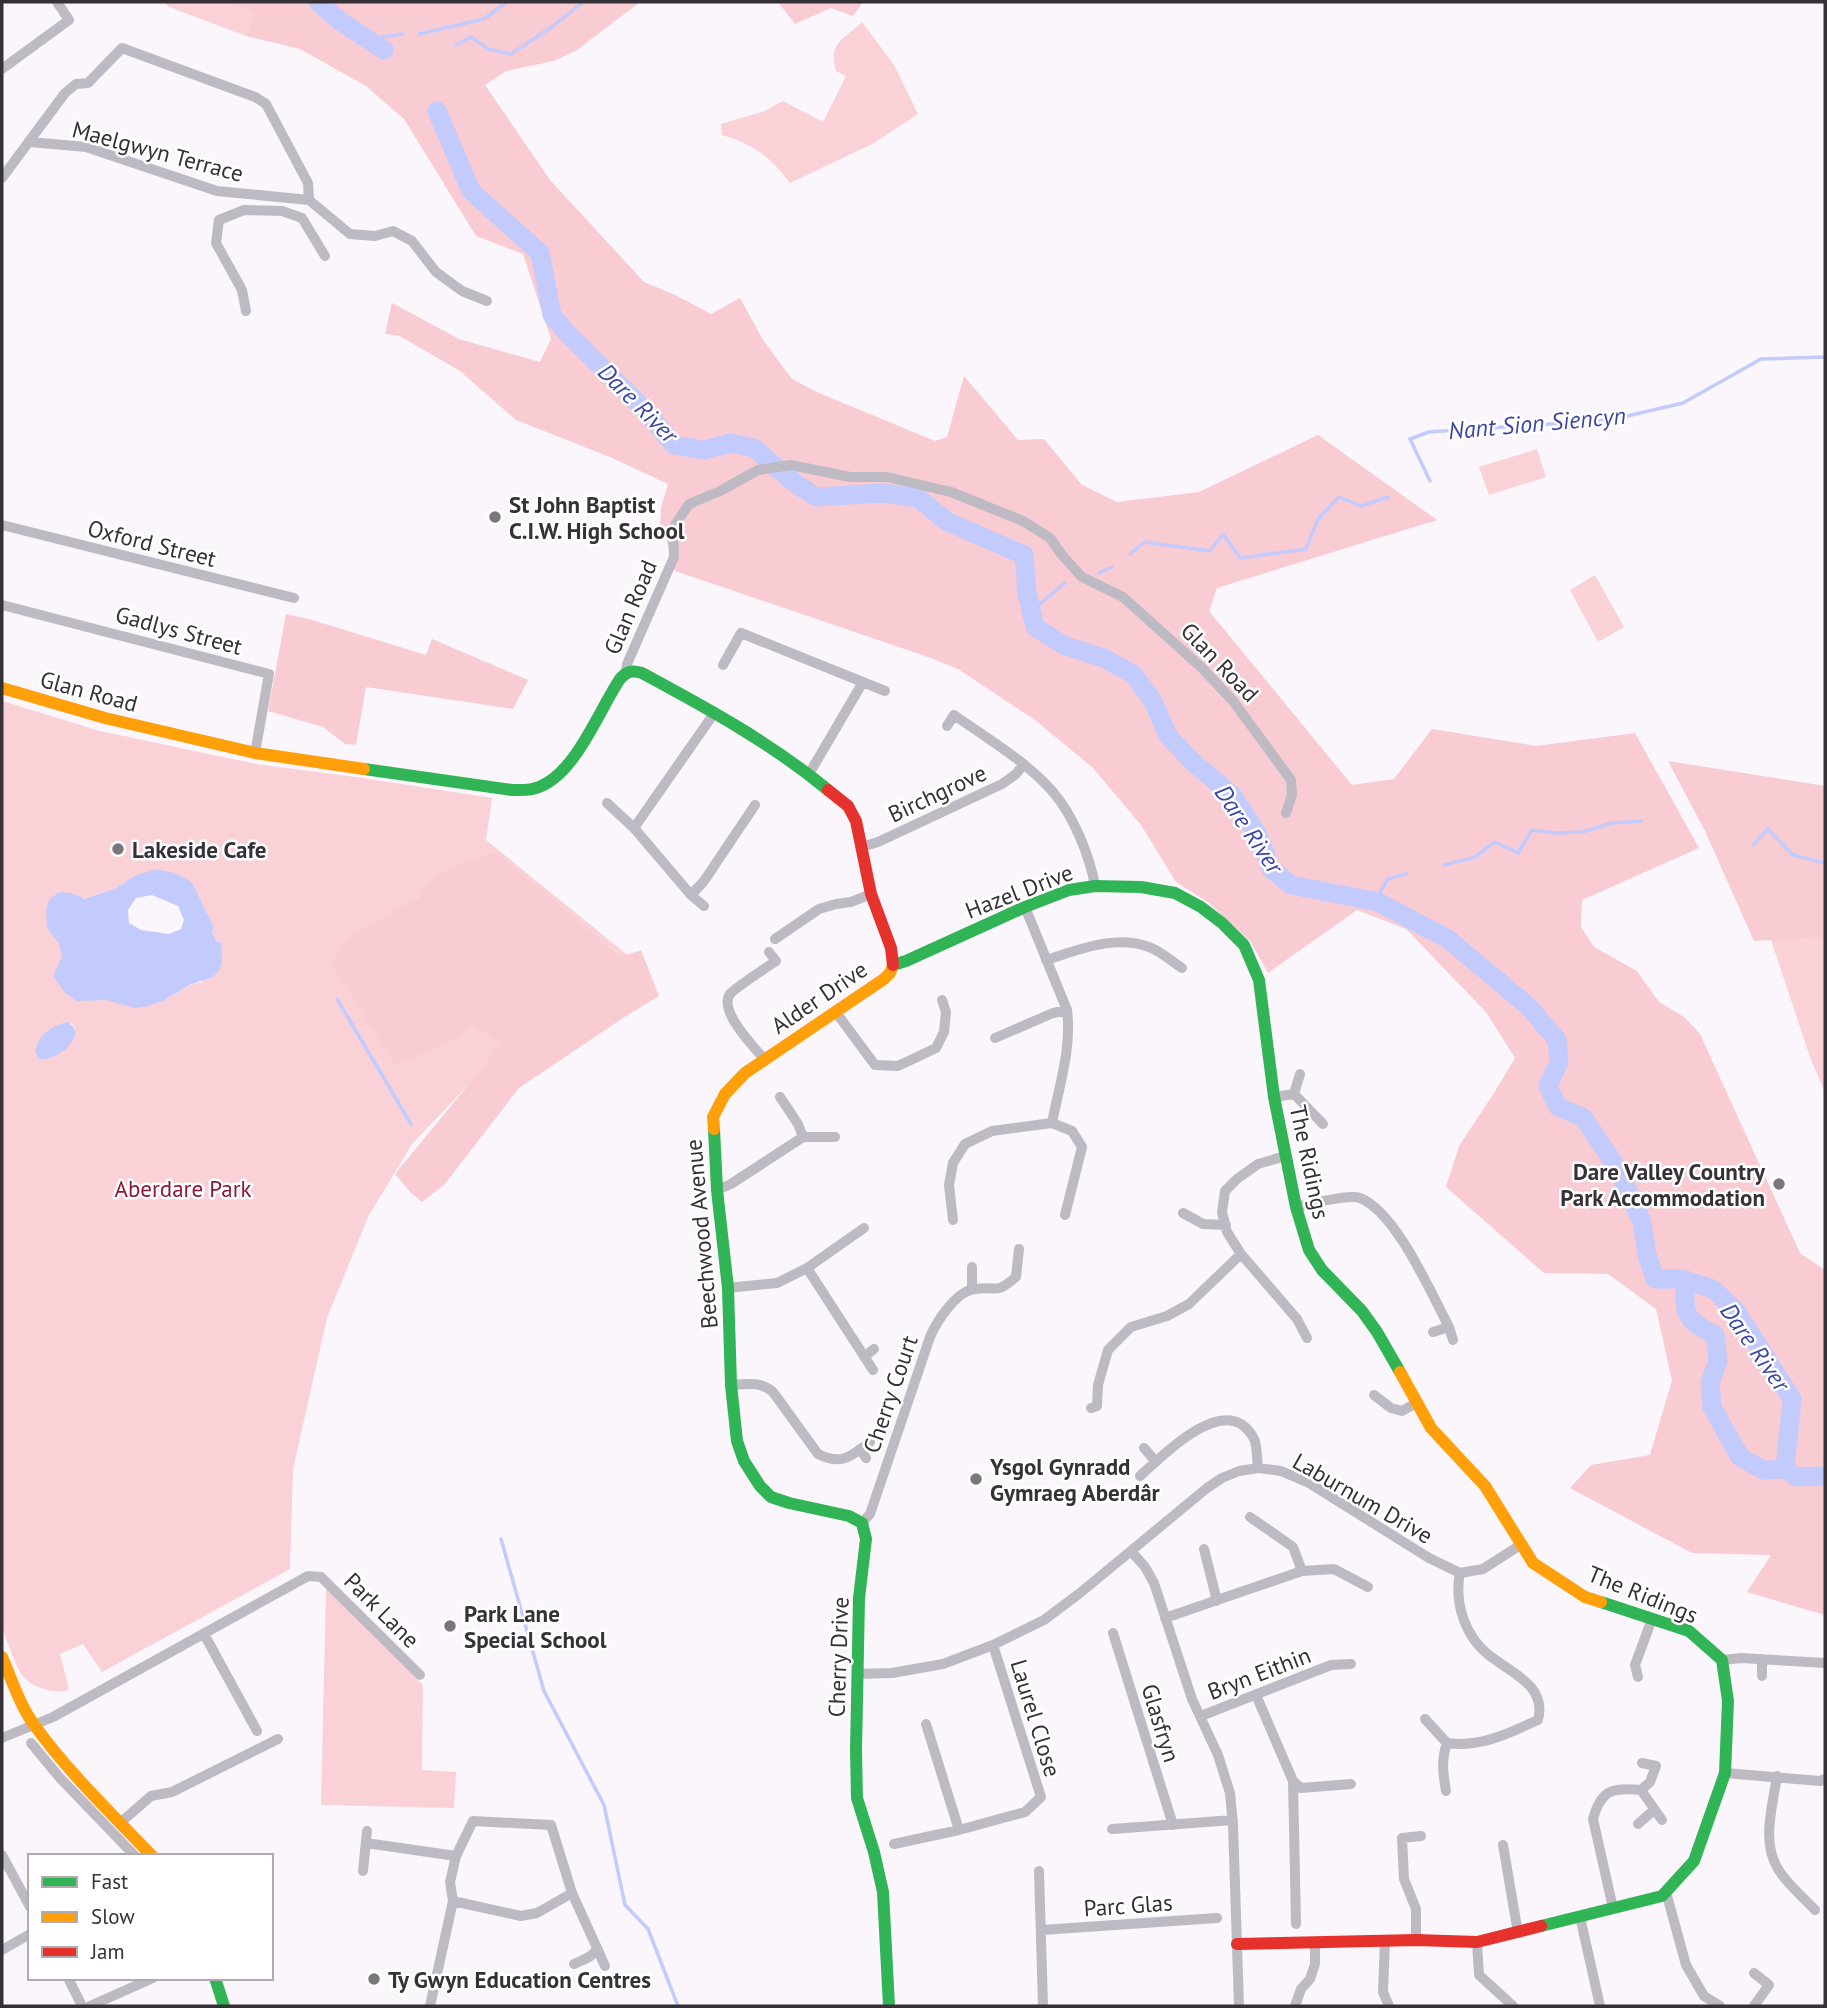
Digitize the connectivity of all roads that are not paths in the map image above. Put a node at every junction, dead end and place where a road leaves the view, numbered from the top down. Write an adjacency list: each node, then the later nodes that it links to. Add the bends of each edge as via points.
1 (57, 2): 2 (street, via 69,20)
2 (2, 69)
3 (30, 142): 4 (street); 5 (street, Maelgwyn Terrace, via 86,147 217,191); 6 (street, via 65,93 76,84 88,83 122,48 266,104 308,183)
4 (2, 178)
5 (246, 195): 6 (street, Maelgwyn Terrace); 7 (street)
6 (313, 202): 9 (street, via 350,233 375,236 393,230 412,242 436,272 462,291)
7 (250, 210): 8 (street, via 282,211 302,218); 10 (street, via 219,220 216,243 242,290)
8 (325, 256)
9 (487, 301)
10 (246, 311)
11 (2, 525): 12 (street, Oxford Street)
12 (294, 598)
13 (2, 605): 21 (street, Gadlys Street, via 269,674)
14 (723, 665): 16 (street, via 741,633)
15 (626, 672): 19 (street, via 642,673); 21 (street, Glan Road, via 563,769 531,790); 26 (street, Glan Road, via 674,557 673,528 689,504 758,470 791,465 850,477 887,477 951,492 1023,521 1050,538 1082,576 1123,597 1233,701 1291,780)
16 (863, 682): 18 (street); 23 (street)
17 (2, 688): 21 (street, Glan Road)
18 (885, 691)
19 (715, 712): 23 (street); 27 (street)
20 (947, 726): 22 (street, Birchgrove, via 954,715)
21 (255, 753)
22 (1023, 765): 28 (street, Birchgrove, via 1002,784); 29 (street, Birchgrove, via 1053,793 1069,817 1085,847)
23 (809, 774): 28 (street, via 848,806)
24 (607, 803): 27 (street)
25 (755, 805): 31 (street)
26 (1286, 813)
27 (634, 828): 31 (street)
28 (862, 848): 30 (street)
29 (1095, 886): 33 (street, Hazel Drive, via 1069,890); 47 (street, Hazel Drive, via 1175,893 1201,907 1244,945 1259,980)
30 (871, 894): 34 (street, via 820,909); 37 (street)
31 (691, 895): 32 (street)
32 (704, 906)
33 (1025, 907): 36 (street); 37 (street, Hazel Drive)
34 (775, 939)
35 (769, 953): 43 (street, via 776,961 730,994 727,1006 737,1027)
36 (1046, 960): 38 (street, via 1124,942 1150,947); 40 (street)
37 (893, 965): 41 (street, Alder Drive, via 884,979)
38 (1182, 968)
39 (942, 1000): 41 (street, via 944,1032 936,1048 898,1066 875,1065)
40 (1067, 1010): 42 (street); 48 (street, via 1067,1047)
41 (835, 1012): 43 (street, Alder Drive)
42 (995, 1038)
43 (765, 1060): 53 (street, Beechwood Avenue, via 725,1094 713,1117)
44 (1300, 1074): 45 (street)
45 (1294, 1094): 47 (street); 49 (street)
46 (780, 1097): 50 (street)
47 (1274, 1097): 52 (street, The Ridings)
48 (1052, 1123): 56 (street, via 1072,1131 1082,1147); 57 (street, via 992,1131 965,1144 953,1163 949,1185)
49 (1323, 1124)
50 (803, 1137): 51 (street); 53 (street)
51 (835, 1137)
52 (1285, 1156): 54 (street, The Ridings); 58 (street, via 1258,1164 1225,1191)
53 (717, 1189): 64 (street, Beechwood Avenue)
54 (1296, 1207): 66 (street, via 1359,1197 1383,1214); 75 (street, The Ridings, via 1309,1250 1362,1311)
55 (1183, 1213): 58 (street, via 1203,1224)
56 (1065, 1216)
57 (953, 1220)
58 (1226, 1225): 61 (street)
59 (864, 1228): 63 (street)
60 (1019, 1250): 65 (street, via 1016,1277 1000,1290)
61 (1241, 1254): 68 (street, via 1297,1319); 76 (street, via 1189,1304 1131,1327 1108,1350 1097,1406)
62 (972, 1267): 65 (street)
63 (807, 1268): 64 (street, via 777,1283); 71 (street)
64 (728, 1288): 73 (street, Beechwood Avenue)
65 (972, 1289): 83 (street, Cherry Court, via 940,1317 930,1337 870,1514)
66 (1449, 1327): 67 (street); 69 (street)
67 (1433, 1332)
68 (1307, 1338)
69 (1452, 1340)
70 (874, 1349): 71 (street)
71 (864, 1356): 72 (street)
72 (873, 1370)
73 (731, 1385): 77 (street, via 760,1384 773,1392 818,1454 830,1460 863,1454); 83 (street, via 737,1441 760,1486 771,1497)
74 (1374, 1395): 75 (street, via 1402,1411)
75 (1418, 1402): 84 (street, The Ridings, via 1432,1427 1485,1486)
76 (1091, 1408)
77 (870, 1442)
78 (1144, 1448): 79 (street)
79 (1156, 1462): 80 (street, via 1207,1424 1227,1420 1249,1431); 81 (street)
80 (1258, 1468): 86 (street, Laburnum Drive, via 1222,1478); 88 (street, Laburnum Drive, via 1309,1483)
81 (1140, 1476)
82 (1250, 1517): 87 (street, via 1293,1547)
83 (862, 1523): 102 (street, Cherry Drive, via 866,1539)
84 (1522, 1544): 88 (street, via 1483,1569); 92 (street, The Ridings, via 1533,1563 1586,1597)
85 (1204, 1549): 90 (street)
86 (1131, 1551): 91 (street, via 1154,1583); 95 (street, Laburnum Drive, via 1044,1620)
87 (1302, 1571): 89 (street, via 1334,1569); 90 (street)
88 (1460, 1573): 116 (street, via 1457,1587 1470,1633 1488,1655 1534,1691 1541,1709 1538,1720 1491,1740)
89 (1368, 1587)
90 (1217, 1601): 91 (street)
91 (1165, 1618): 108 (street)
92 (1651, 1619): 98 (street, The Ridings, via 1689,1631); 106 (street, via 1634,1665)
93 (1113, 1633): 132 (street, Glasfryn)
94 (204, 1634): 103 (street, Park Lane, via 292,1583 308,1576 321,1577); 111 (street, Park Lane); 112 (street)
95 (993, 1645): 102 (street, Laburnum Drive, via 943,1664); 134 (street, Laurel Close, via 1041,1797 1025,1812)
96 (2, 1657): 111 (street)
97 (1762, 1659): 98 (street); 99 (street); 104 (street)
98 (1722, 1660): 120 (street, via 1728,1701)
99 (1825, 1663)
100 (1351, 1664): 101 (street, Bryn Eithin)
101 (1331, 1665): 105 (street, Bryn Eithin); 107 (street, Bryn Eithin)
102 (858, 1674): 177 (street, Cherry Drive, via 857,1798 883,1892)
103 (420, 1675)
104 (1762, 1676)
105 (1335, 1677)
106 (1638, 1677)
107 (1256, 1695): 108 (street, Bryn Eithin); 123 (street)
108 (1201, 1716): 128 (street, via 1230,1793)
109 (1425, 1718): 116 (street)
110 (926, 1724): 134 (street)
111 (34, 1725): 113 (street, Park Lane); 117 (street)
112 (257, 1731)
113 (2, 1738)
114 (278, 1739): 130 (street, via 172,1792 151,1796)
115 (31, 1743): 119 (street)
116 (1447, 1743): 126 (street, via 1442,1770)
117 (62, 1759): 119 (street); 130 (street)
118 (1642, 1763): 125 (street, via 1661,1767)
119 (52, 1769): 140 (street)
120 (1725, 1773): 121 (street); 146 (street, via 1694,1861)
121 (1777, 1776): 122 (street); 153 (street, via 1769,1829 1771,1849 1778,1868)
122 (1825, 1779)
123 (1293, 1781): 124 (street, via 1301,1788); 150 (street)
124 (1351, 1784)
125 (1641, 1790): 127 (street); 152 (street, via 1615,1789 1603,1796 1593,1819)
126 (1446, 1791)
127 (1654, 1810): 129 (street); 131 (street)
128 (1233, 1820): 132 (street); 164 (street)
129 (1662, 1821)
130 (120, 1823): 141 (street)
131 (1638, 1824)
132 (1173, 1825): 133 (street)
133 (1112, 1829)
134 (959, 1830): 138 (street, Laurel Close)
135 (367, 1831): 137 (street)
136 (1420, 1836): 160 (street, via 1402,1838 1404,1880 1416,1909)
137 (366, 1843): 143 (street); 144 (street)
138 (894, 1844)
139 (1503, 1845): 158 (street)
140 (133, 1854)
141 (150, 1854)
142 (2, 1855): 151 (street)
143 (456, 1856): 147 (street, via 473,1821 551,1825); 149 (street, via 450,1882)
144 (363, 1871)
145 (1039, 1871): 157 (street)
146 (1666, 1892): 152 (street); 184 (street, via 1686,1965 1704,1996)
147 (572, 1894): 149 (street, via 537,1913 521,1916); 165 (street)
148 (1308, 1901): 150 (street)
149 (453, 1902): 176 (street)
150 (1296, 1902): 156 (street)
151 (28, 1903)
152 (1613, 1908): 154 (street)
153 (1815, 1910)
154 (1580, 1917): 158 (street); 183 (street)
155 (1217, 1918): 157 (street, Parc Glas)
156 (1296, 1924)
157 (1042, 1930): 178 (street)
158 (1518, 1933): 163 (street)
159 (28, 1935): 166 (street)
160 (1416, 1940): 161 (street); 163 (street)
161 (1385, 1941): 162 (street); 181 (street, via 1383,1992)
162 (1315, 1942): 164 (street); 180 (street, via 1310,1979)
163 (1477, 1942): 182 (street, via 1479,1975)
164 (1237, 1944): 179 (street)
165 (597, 1948): 167 (street); 168 (street)
166 (2, 1950)
167 (574, 1964)
168 (605, 1966)
169 (1754, 1973): 185 (street, via 1769,1985)
170 (69, 1980): 173 (street)
171 (148, 1980): 174 (street)
172 (216, 1980): 175 (street)
173 (82, 2006)
174 (90, 2006)
175 (224, 2006)
176 (430, 2006)
177 (889, 2006)
178 (1044, 2006)
179 (1239, 2006)
180 (1295, 2006)
181 (1389, 2006)
182 (1513, 2006)
183 (1600, 2006)
184 (1720, 2006)
185 (1754, 2006)

